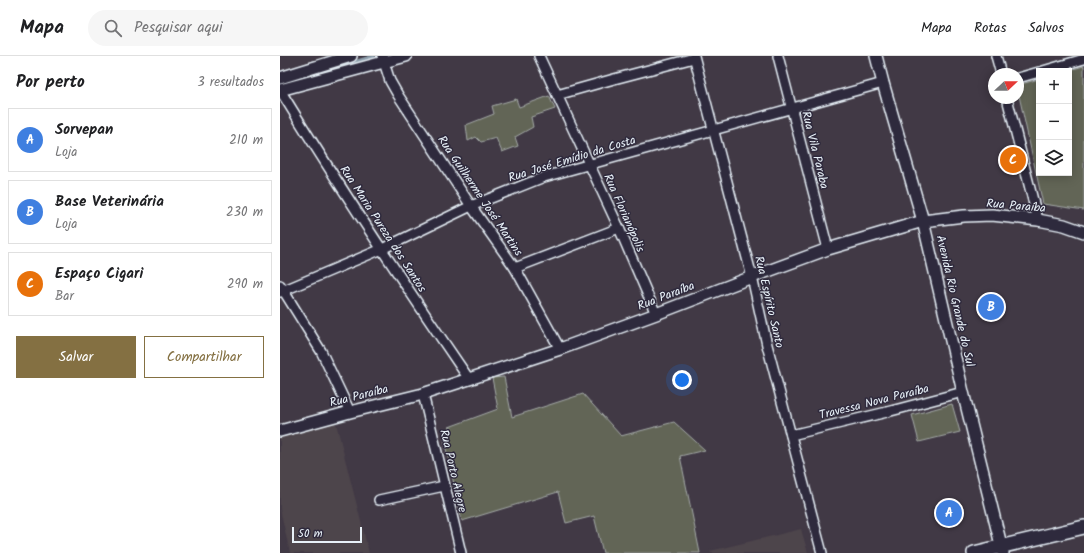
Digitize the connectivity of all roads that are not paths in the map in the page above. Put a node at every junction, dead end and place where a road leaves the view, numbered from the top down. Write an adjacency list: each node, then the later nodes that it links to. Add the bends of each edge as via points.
1 (350, 56): 13 (street)
2 (406, 56): 8 (street)
3 (539, 56): 17 (street, Rua Florianópolis)
4 (778, 56): 19 (street, Rua Vila Paraba)
5 (876, 56): 15 (street, Avenida Rio Grande do Sul)
6 (996, 56): 10 (street)
7 (694, 57): 17 (street); 20 (street, Rua Espírito Santo)
8 (383, 59): 16 (street); 22 (street, Rua Guilherme José Martins, via 398,95)
9 (1084, 59): 11 (street)
10 (999, 68)
11 (1053, 68)
12 (1036, 73): 14 (street)
13 (281, 75)
14 (1024, 76)
15 (883, 83): 19 (street, Rua José Emídio da Costa); 24 (street, Avenida Rio Grande do Sul)
16 (280, 90): 29 (street, Rua Maria Pureza dos Santos)
17 (557, 95): 21 (street, Rua Florianópolis)
18 (1009, 104): 23 (street)
19 (792, 108): 20 (street, Rua José Emídio da Costa); 30 (street, Rua Vila Paraba)
20 (714, 130): 21 (street, Rua José Emídio da Costa); 32 (street, Rua Espírito Santo)
21 (590, 164): 22 (street, Rua José Emídio da Costa, via 544,177); 27 (street, Rua Florianópolis)
22 (471, 206): 29 (street, Rua José Emídio da Costa); 31 (street, Rua Guilherme José Martins)
23 (1038, 220): 24 (street, Rua Paraíba, via 992,215); 26 (street, Rua Paraíba)
24 (923, 221): 30 (street, Rua Paraíba); 37 (street, Avenida Rio Grande do Sul)
25 (1084, 223): 26 (street)
26 (1064, 225): 28 (street)
27 (619, 228): 31 (street); 34 (street, Rua Florianópolis)
28 (1084, 232)
29 (382, 249): 33 (street, Rua José Emídio da Costa); 36 (street, Rua Maria Pureza dos Santos)
30 (828, 249): 32 (street, Rua Paraíba)
31 (515, 268): 35 (street, Rua Guilherme José Martins)
32 (752, 277): 34 (street, Rua Paraíba); 41 (street, Rua Espírito Santo)
33 (281, 289): 39 (street, via 321,351)
34 (656, 314): 35 (street, Rua Paraíba)
35 (560, 349): 36 (street, Rua Paraíba)
36 (469, 379): 38 (street, Rua Paraíba)
37 (963, 392): 41 (street, Travessa Nova Paraíba); 45 (street, Avenida Rio Grande do Sul)
38 (422, 394): 39 (street, Rua Paraíba); 42 (street, Rua Porto Alegre)
39 (350, 412): 40 (street, Rua Paraíba)
40 (280, 431)
41 (790, 435): 47 (street, Rua Espírito Santo)
42 (444, 486): 43 (street); 46 (street, Rua Porto Alegre)
43 (379, 500)
44 (1084, 527): 45 (main road)
45 (1002, 550): 48 (main road)
46 (461, 553)
47 (822, 553)
48 (974, 553)

